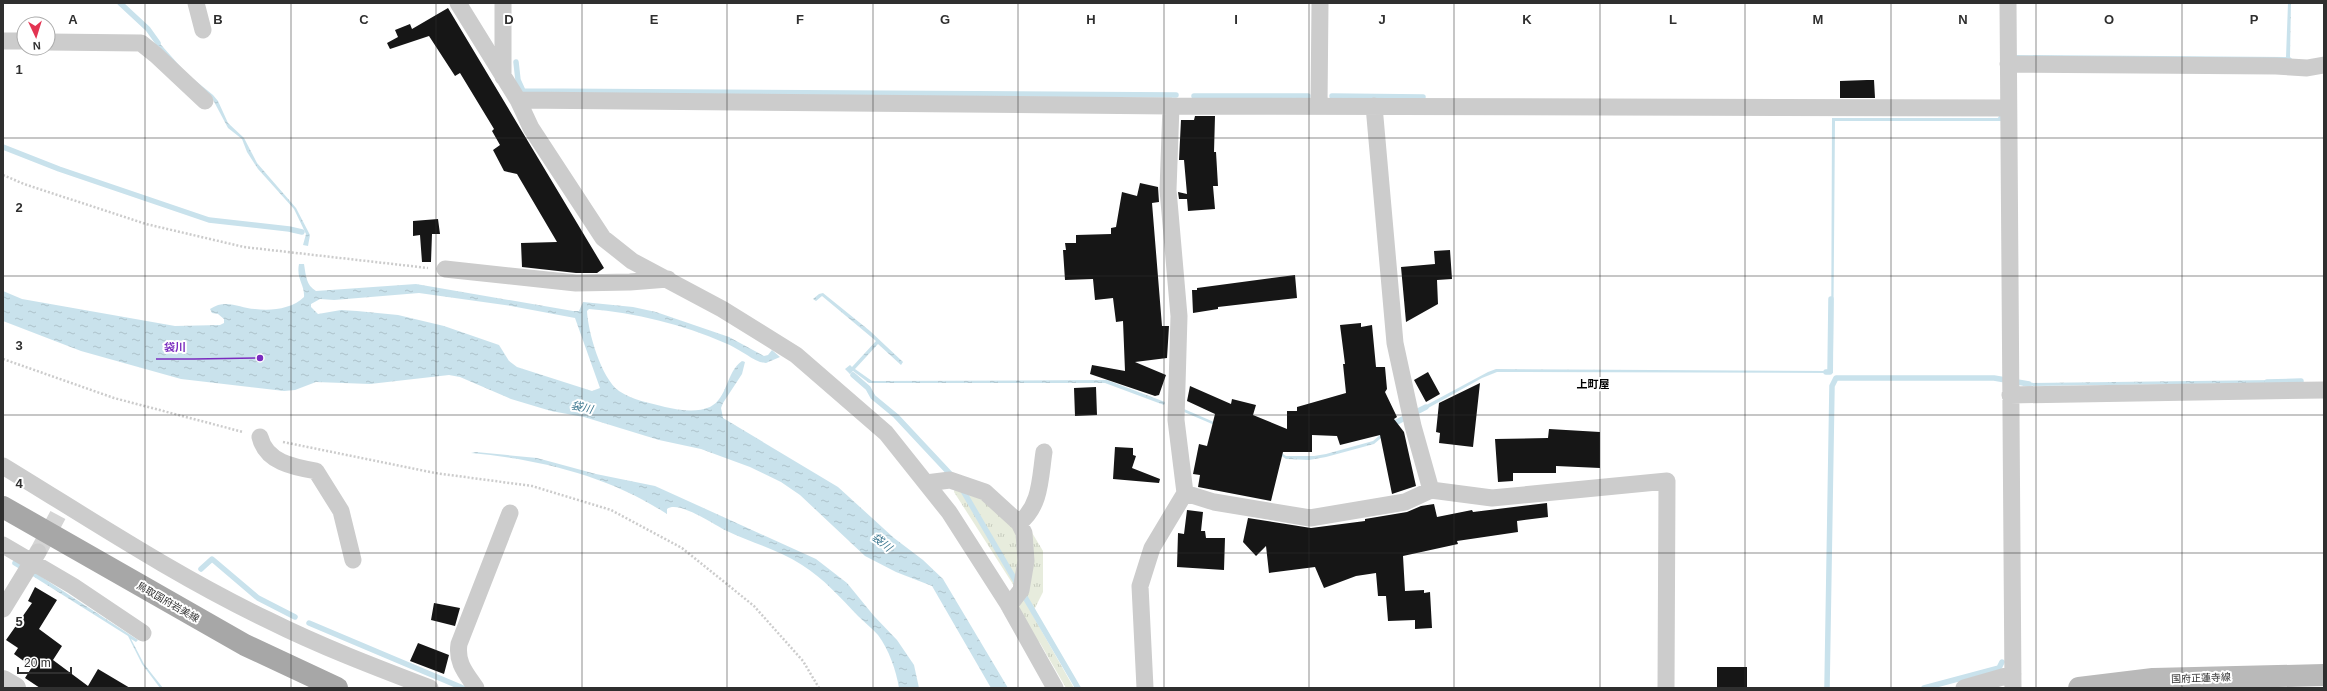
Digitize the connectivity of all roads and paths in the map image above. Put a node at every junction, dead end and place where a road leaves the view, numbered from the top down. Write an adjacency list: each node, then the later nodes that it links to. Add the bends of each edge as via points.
1 (196, 3): 6 (street)
2 (458, 3): 12 (street)
3 (503, 3): 12 (street)
4 (1320, 3): 15 (street)
5 (2008, 3): 10 (street)
6 (203, 30)
7 (3, 41): 8 (street)
8 (16, 41)
9 (56, 42): 14 (street, via 141,43)
10 (2008, 64): 11 (street, via 2307,68); 18 (street)
11 (2324, 65)
12 (503, 77): 13 (street)
13 (518, 100): 16 (street); 21 (street, via 531,128 603,238 632,261)
14 (205, 101)
15 (1318, 105): 16 (street); 17 (street)
16 (1170, 106): 30 (street, via 1168,190 1179,316 1176,420)
17 (1374, 106): 18 (street); 29 (street, via 1395,343 1413,426)
18 (2008, 108): 24 (street)
19 (3, 175): 20 (path, via 146,224 244,247)
20 (444, 269): 21 (street, via 576,283)
21 (668, 279): 28 (street, via 796,355 886,433)
22 (3, 359): 25 (path, via 114,398)
23 (2324, 390): 24 (street)
24 (2010, 395): 42 (street)
25 (260, 437): 36 (street, via 263,448 272,456 290,466 316,471 341,511); 47 (path, via 435,473 532,486 611,510 682,548 754,606 803,661)
26 (1044, 452): 33 (street, via 1037,498 1029,515)
27 (3, 466): 45 (street, via 62,508 268,620 354,659)
28 (926, 483): 33 (street, via 950,480 985,492); 37 (street, via 950,512)
29 (1431, 490): 30 (street, via 1405,502 1310,518 1214,502); 50 (street, via 1492,498 1667,482)
30 (1185, 493): 49 (street, via 1152,548 1140,586)
31 (3, 507): 44 (main road, 鳥取国府岩美線, via 245,645)
32 (510, 513): 46 (street, via 459,644 457,655 460,665)
33 (1019, 523): 37 (street, via 1024,533 1026,561 1021,590)
34 (3, 545): 35 (street)
35 (35, 557): 38 (street); 39 (street)
36 (353, 560)
37 (1009, 606): 48 (street)
38 (3, 610)
39 (143, 633)
40 (2324, 675): 52 (main road, 国府正蓮寺線, via 2153,679)
41 (3, 680): 43 (street)
42 (2013, 681): 51 (street)
43 (14, 688)
44 (337, 688)
45 (430, 688)
46 (476, 688)
47 (819, 688)
48 (1054, 688)
49 (1145, 688)
50 (1666, 688)
51 (1964, 688)
52 (2079, 688)

